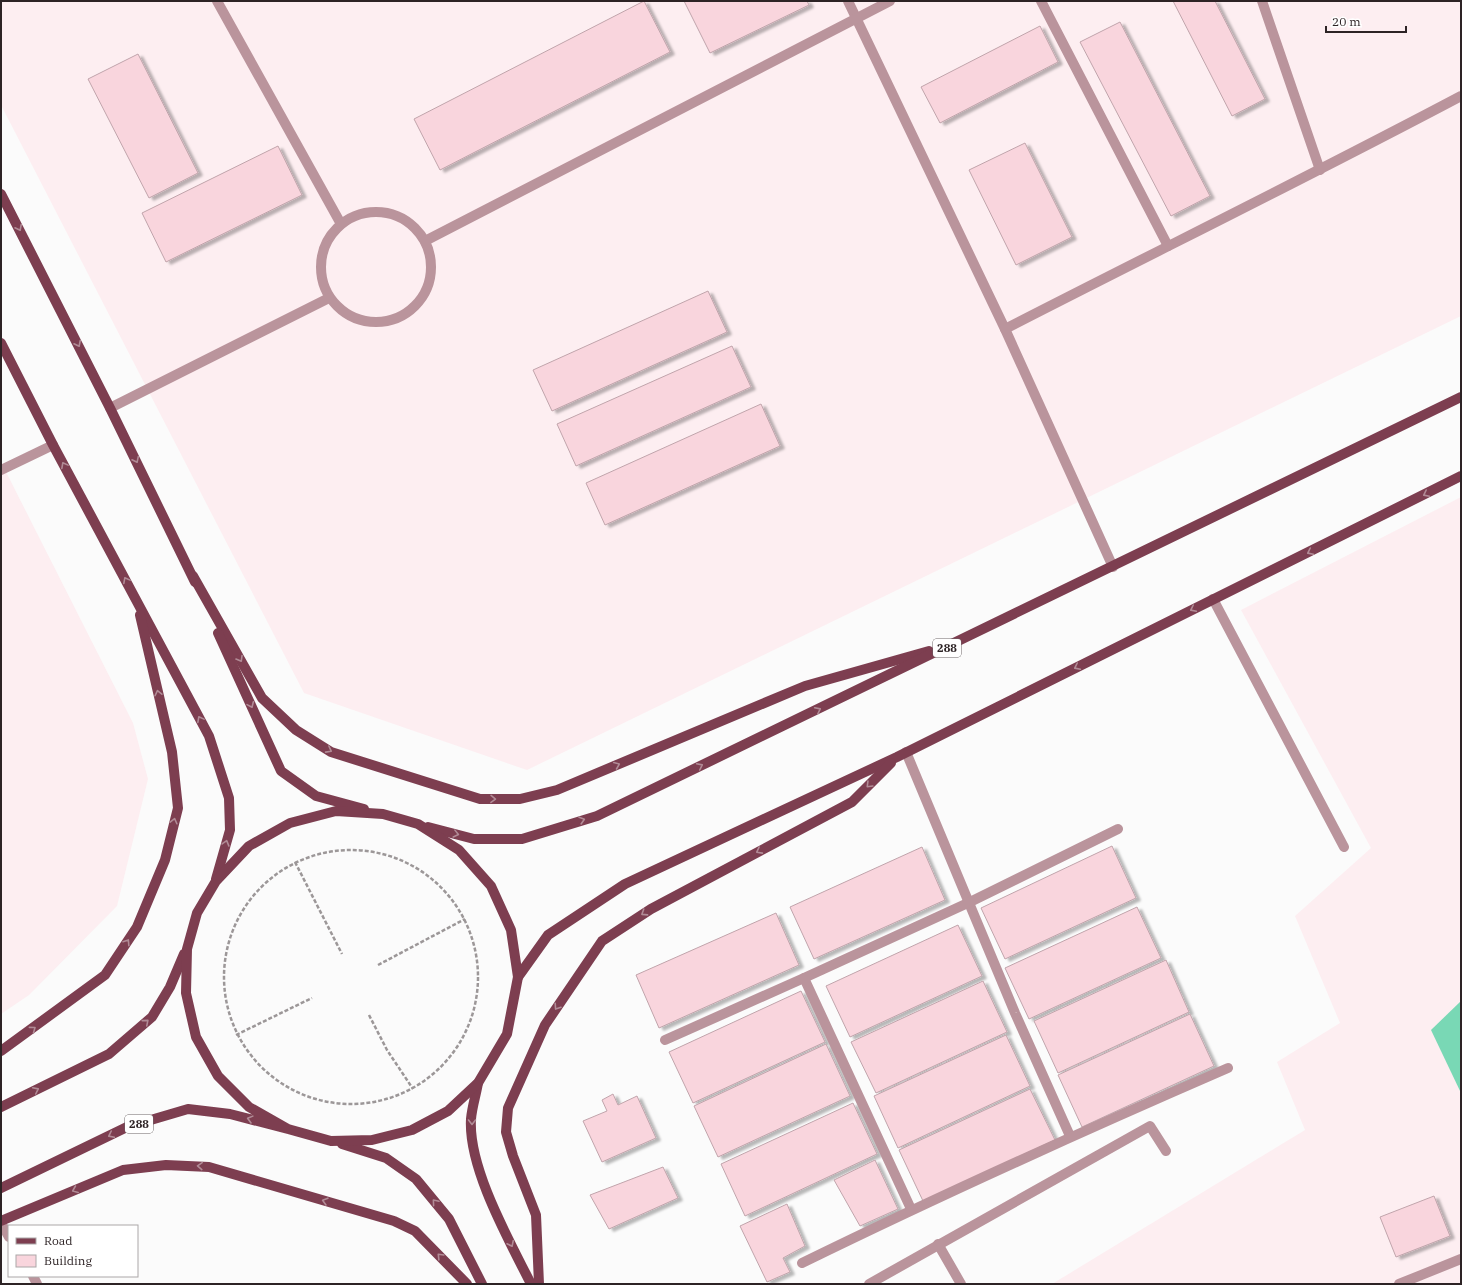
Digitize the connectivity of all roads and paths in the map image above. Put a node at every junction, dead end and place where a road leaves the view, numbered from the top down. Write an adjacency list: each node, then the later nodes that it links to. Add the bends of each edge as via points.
1 (217, 1): 10 (street)
2 (848, 1): 6 (street)
3 (890, 1): 6 (street)
4 (1041, 1): 12 (street)
5 (1262, 1): 8 (street)
6 (857, 17): 11 (street); 14 (street)
7 (1461, 96): 8 (street)
8 (1320, 170): 12 (street)
9 (1, 194): 17 (main road, one-way to 17)
10 (341, 224): 11 (street, via 359,214 393,214 412,224); 13 (street, via 334,230 324,247 320,265 322,281)
11 (425, 240): 13 (street, via 431,255 431,275 425,294 414,308 398,318 375,323 358,320 342,311)
12 (1168, 246): 14 (street)
13 (329, 298): 17 (street)
14 (1005, 329): 21 (street)
15 (1, 342): 18 (main road)
16 (1461, 397): 21 (main road, 288)
17 (110, 408): 22 (main road, one-way to 22)
18 (53, 445): 19 (street); 24 (main road, one-way to 18)
19 (1, 470)
20 (1461, 476): 23 (main road, one-way to 23)
21 (1113, 567): 25 (main road, 288)
22 (193, 576): 25 (main road, one-way to 25, via 262,698 296,730 331,752 480,799 520,799 557,790 805,686); 28 (main road, one-way to 28, via 281,771 316,796)
23 (1213, 599): 26 (main road, one-way to 26); 31 (street)
24 (136, 600): 33 (main road, one-way to 24, via 230,830 229,798 209,736); 45 (main road, one-way to 24, via 105,975 137,927 165,860 178,808 172,752)
25 (956, 643): 29 (main road, 288, one-way to 25, via 474,839 522,839 598,816)
26 (906, 752): 27 (main road); 34 (street)
27 (897, 757): 39 (main road, via 624,884 548,935); 64 (main road, one-way to 64, via 852,802 651,909 602,941 597,948 545,1025 508,1108 506,1132 536,1215)
28 (383, 814): 29 (main road); 33 (main road, via 336,811 290,823 248,846)
29 (418, 824): 39 (main road, via 459,850 491,886 511,930)
30 (1118, 829): 34 (street)
31 (1344, 847)
32 (295, 862): 35 (path, via 333,852 359,850 392,856 422,871 446,892); 37 (path); 43 (path, via 262,885 237,918 224,956 224,996)
33 (216, 881): 36 (main road, via 197,913)
34 (970, 902): 40 (street); 51 (street, via 1015,1013)
35 (465, 919): 38 (path); 48 (path, via 477,956 477,995 466,1033 444,1064)
36 (187, 949): 49 (main road, one-way to 36, via 109,1054 152,1017 170,987); 50 (main road, via 186,993 196,1037 218,1076 249,1107)
37 (342, 954)
38 (378, 965)
39 (518, 978): 47 (main road, via 508,1034)
40 (804, 978): 44 (street); 55 (street)
41 (312, 998): 43 (path)
42 (369, 1015): 48 (path, via 387,1050)
43 (236, 1035): 48 (path, via 260,1068 294,1092 333,1104 374,1103)
44 (665, 1040)
45 (1, 1051)
46 (1228, 1068): 51 (street)
47 (478, 1083): 52 (main road, via 448,1111 412,1130 372,1140); 63 (main road, one-way to 63, via 471,1120 475,1159 498,1218)
48 (413, 1089)
49 (1, 1106)
50 (288, 1129): 52 (main road); 54 (main road, 288, one-way to 54, via 230,1114 188,1109 126,1128)
51 (1070, 1136): 55 (street)
52 (331, 1141): 62 (main road, one-way to 52, via 450,1219 416,1179 386,1158)
53 (1166, 1151): 58 (street, via 1150,1126)
54 (1, 1188)
55 (912, 1209): 60 (street)
56 (1, 1222): 57 (street); 61 (main road, one-way to 56, via 415,1231 394,1221 209,1167 166,1165 122,1170)
57 (8, 1235)
58 (938, 1244): 65 (street); 66 (street)
59 (1461, 1259): 67 (street)
60 (802, 1263)
61 (467, 1284)
62 (482, 1284)
63 (531, 1284)
64 (539, 1284)
65 (869, 1284)
66 (961, 1284)
67 (1399, 1284)

